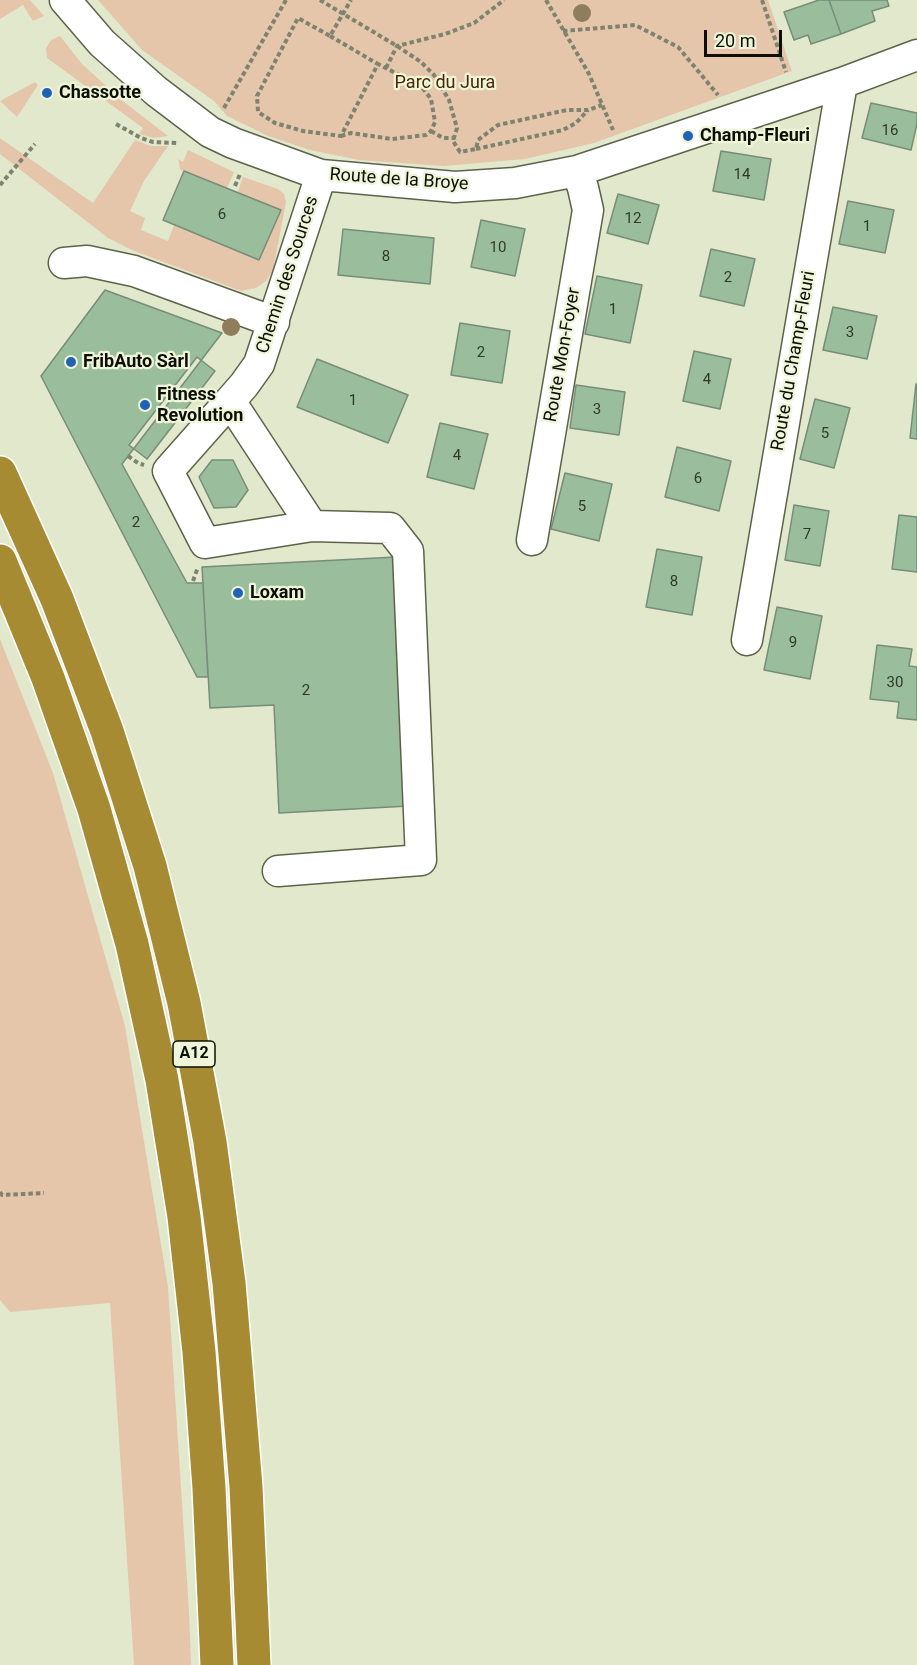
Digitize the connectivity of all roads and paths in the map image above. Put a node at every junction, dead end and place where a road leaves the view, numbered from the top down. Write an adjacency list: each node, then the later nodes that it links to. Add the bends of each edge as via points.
1 (65, 0): 23 (street, Route de la Broye, via 102,43)
2 (286, 0): 23 (path)
3 (320, 0): 8 (path)
4 (351, 0): 8 (path)
5 (504, 0): 11 (path, via 474,22)
6 (546, 0): 9 (path)
7 (762, 0): 16 (path)
8 (343, 13): 10 (path); 11 (path)
9 (563, 31): 17 (path, via 635,25 678,47); 18 (path)
10 (330, 36): 13 (path); 24 (path, via 298,18 257,96 258,112 275,123)
11 (397, 46): 14 (path); 25 (path, via 434,75 449,100 457,128)
12 (917, 54): 15 (street, Route de la Broye)
13 (378, 64): 14 (path); 24 (path)
14 (386, 68): 22 (path, via 421,86 431,99 435,122)
15 (842, 83): 16 (street, Route de la Broye); 43 (street, Route du Champ-Fleuri)
16 (795, 99): 32 (street, Route de la Broye)
17 (722, 102)
18 (602, 105): 19 (path); 20 (path)
19 (588, 110): 28 (path, via 563,130); 29 (path, via 567,110 498,126 478,140)
20 (607, 116)
21 (116, 124): 26 (path, via 153,142)
22 (431, 131): 24 (path, via 392,139 351,133); 25 (path, via 442,138)
23 (210, 132): 33 (street, Route de la Broye)
24 (340, 136)
25 (455, 138): 29 (path, via 460,152)
26 (182, 143)
27 (35, 144): 34 (path)
28 (497, 145): 29 (path); 30 (path)
29 (476, 149)
30 (497, 154)
31 (241, 170): 35 (path)
32 (577, 171): 33 (street, Route de la Broye, via 514,183 454,187); 41 (street, Route Mon-Foyer, via 588,210)
33 (321, 175): 37 (street, Chemin des Sources)
34 (0, 185)
35 (235, 186)
36 (64, 263): 37 (street, via 87,261 134,271)
37 (274, 322): 38 (street, Chemin des Sources, via 259,363)
38 (230, 401): 40 (street); 40 (street, Chemin des Sources, via 168,471 205,543)
39 (0, 473): 48 (highway, A12, via 57,599 107,731 150,866 184,1003 210,1142 234,1328)
40 (312, 526): 44 (street, via 390,528 408,551 421,860)
41 (532, 540)
42 (0, 561): 47 (highway, A12, via 48,678 94,809 132,944 162,1080 184,1217 199,1352)
43 (747, 640)
44 (278, 871)
45 (0, 1192): 46 (path)
46 (44, 1193)
47 (217, 1665)
48 (254, 1665)

